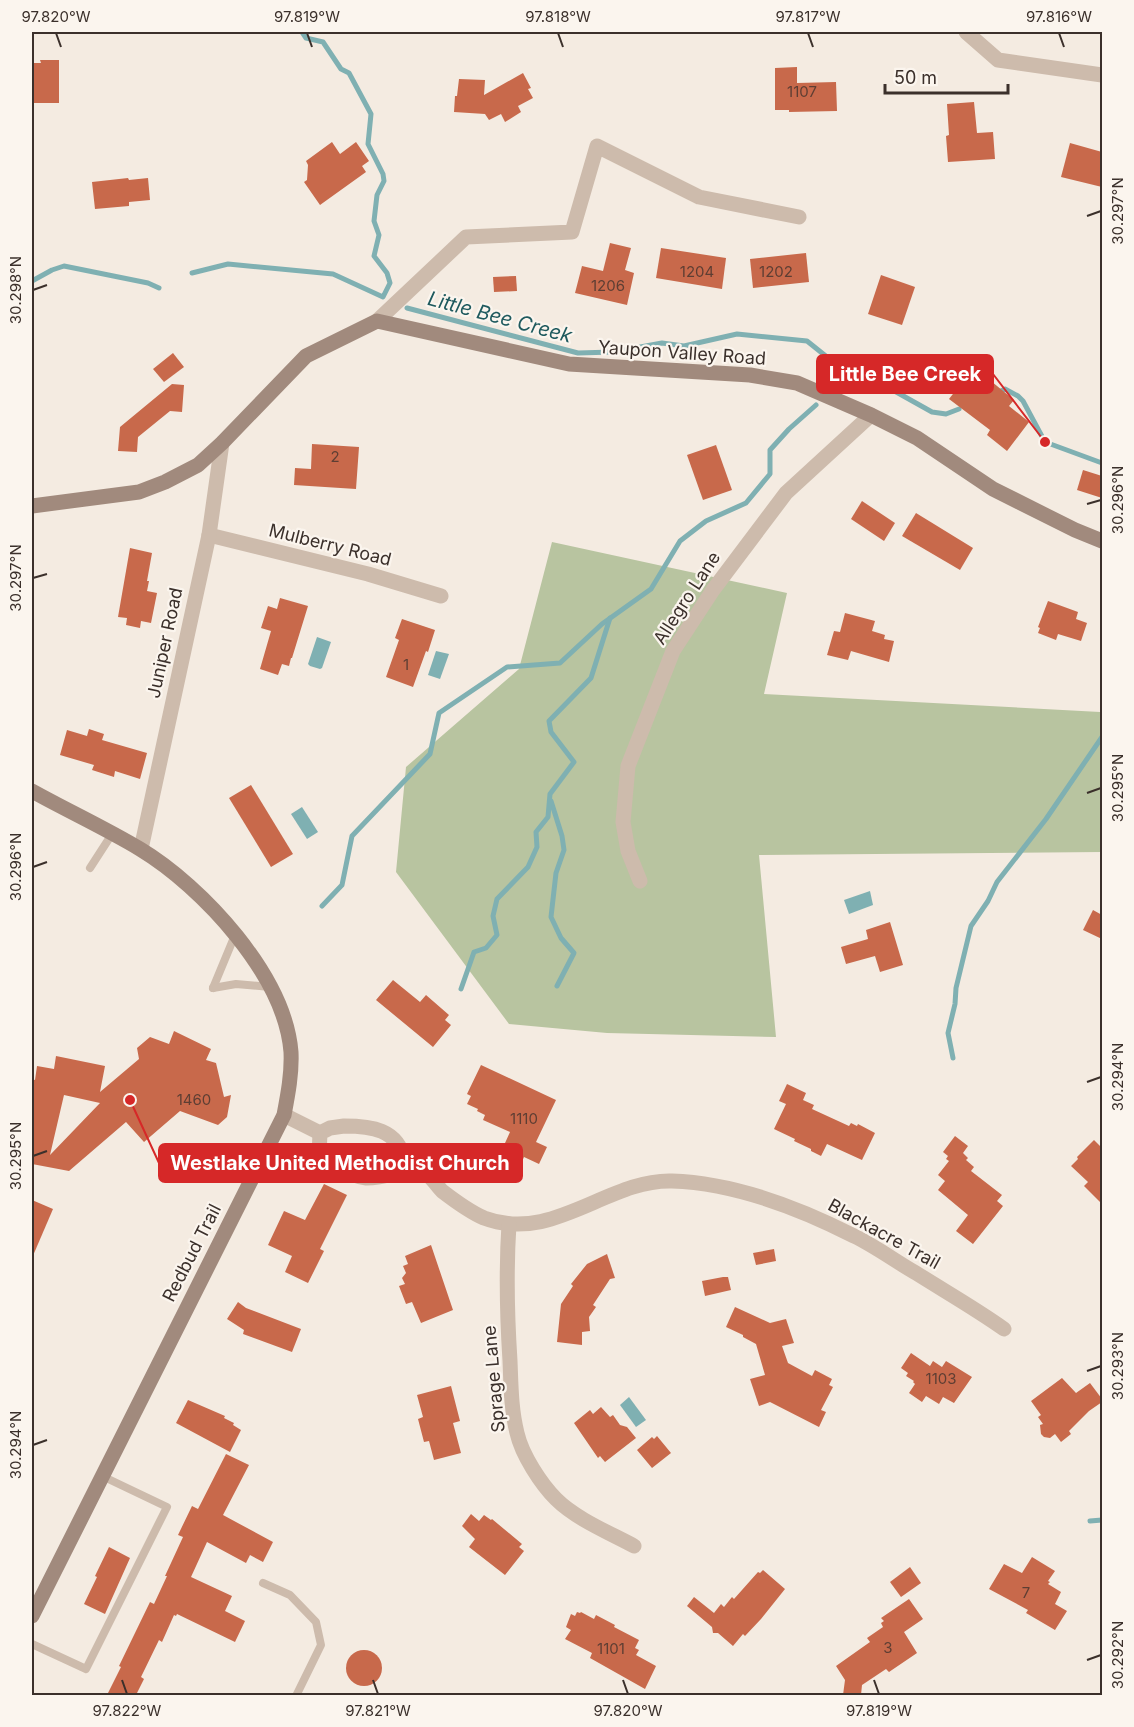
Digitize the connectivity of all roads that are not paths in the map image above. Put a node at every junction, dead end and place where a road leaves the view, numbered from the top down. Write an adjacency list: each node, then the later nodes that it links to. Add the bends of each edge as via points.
1 (966, 32): 2 (street, via 998,60)
2 (1102, 75)
3 (799, 217): 4 (street, via 699,197 597,146 572,232 466,237)
4 (377, 321): 5 (street, Yaupon Valley Road, via 570,364 750,375 797,383); 6 (street, via 306,356)
5 (871, 415): 9 (street, Yaupon Valley Road, via 917,438 993,489); 15 (street, Allegro Lane, via 786,493 713,590 674,651 628,766 623,822 628,851)
6 (222, 443): 7 (street, via 198,465 140,492); 8 (street, Juniper Road)
7 (32, 506)
8 (209, 535): 10 (street, Mulberry Road); 13 (street, Juniper Road)
9 (1102, 542)
10 (441, 596)
11 (32, 791): 12 (street, Redbud Trail)
12 (112, 834): 13 (street, Redbud Trail); 14 (lane)
13 (141, 849): 16 (street, Redbud Trail, via 176,874)
14 (90, 868)
15 (640, 881)
16 (236, 934): 17 (street, Redbud Trail); 17 (lane, via 213,988 236,984)
17 (270, 987): 18 (street, Redbud Trail, via 291,1050)
18 (284, 1115): 19 (street); 23 (street, Redbud Trail)
19 (320, 1133): 20 (street, Blackacre Trail, via 344,1126 376,1128 392,1136); 20 (street, via 320,1148 327,1158 346,1172 364,1178 395,1173)
20 (404, 1160): 21 (street, Blackacre Trail, via 428,1174 441,1190 473,1212)
21 (510, 1224): 22 (street, Blackacre Trail, via 564,1216 642,1185 671,1181 720,1186 781,1204 855,1236); 24 (street, Sprage Lane, via 507,1313 517,1436 534,1470 558,1501)
22 (1004, 1329)
23 (102, 1476): 26 (street, Redbud Trail); 28 (lane, via 167,1507 86,1669)
24 (634, 1546)
25 (263, 1583): 29 (lane, via 290,1595 316,1622 321,1645)
26 (36, 1597): 27 (street, Redbud Trail)
27 (32, 1616)
28 (32, 1644)
29 (296, 1695)

